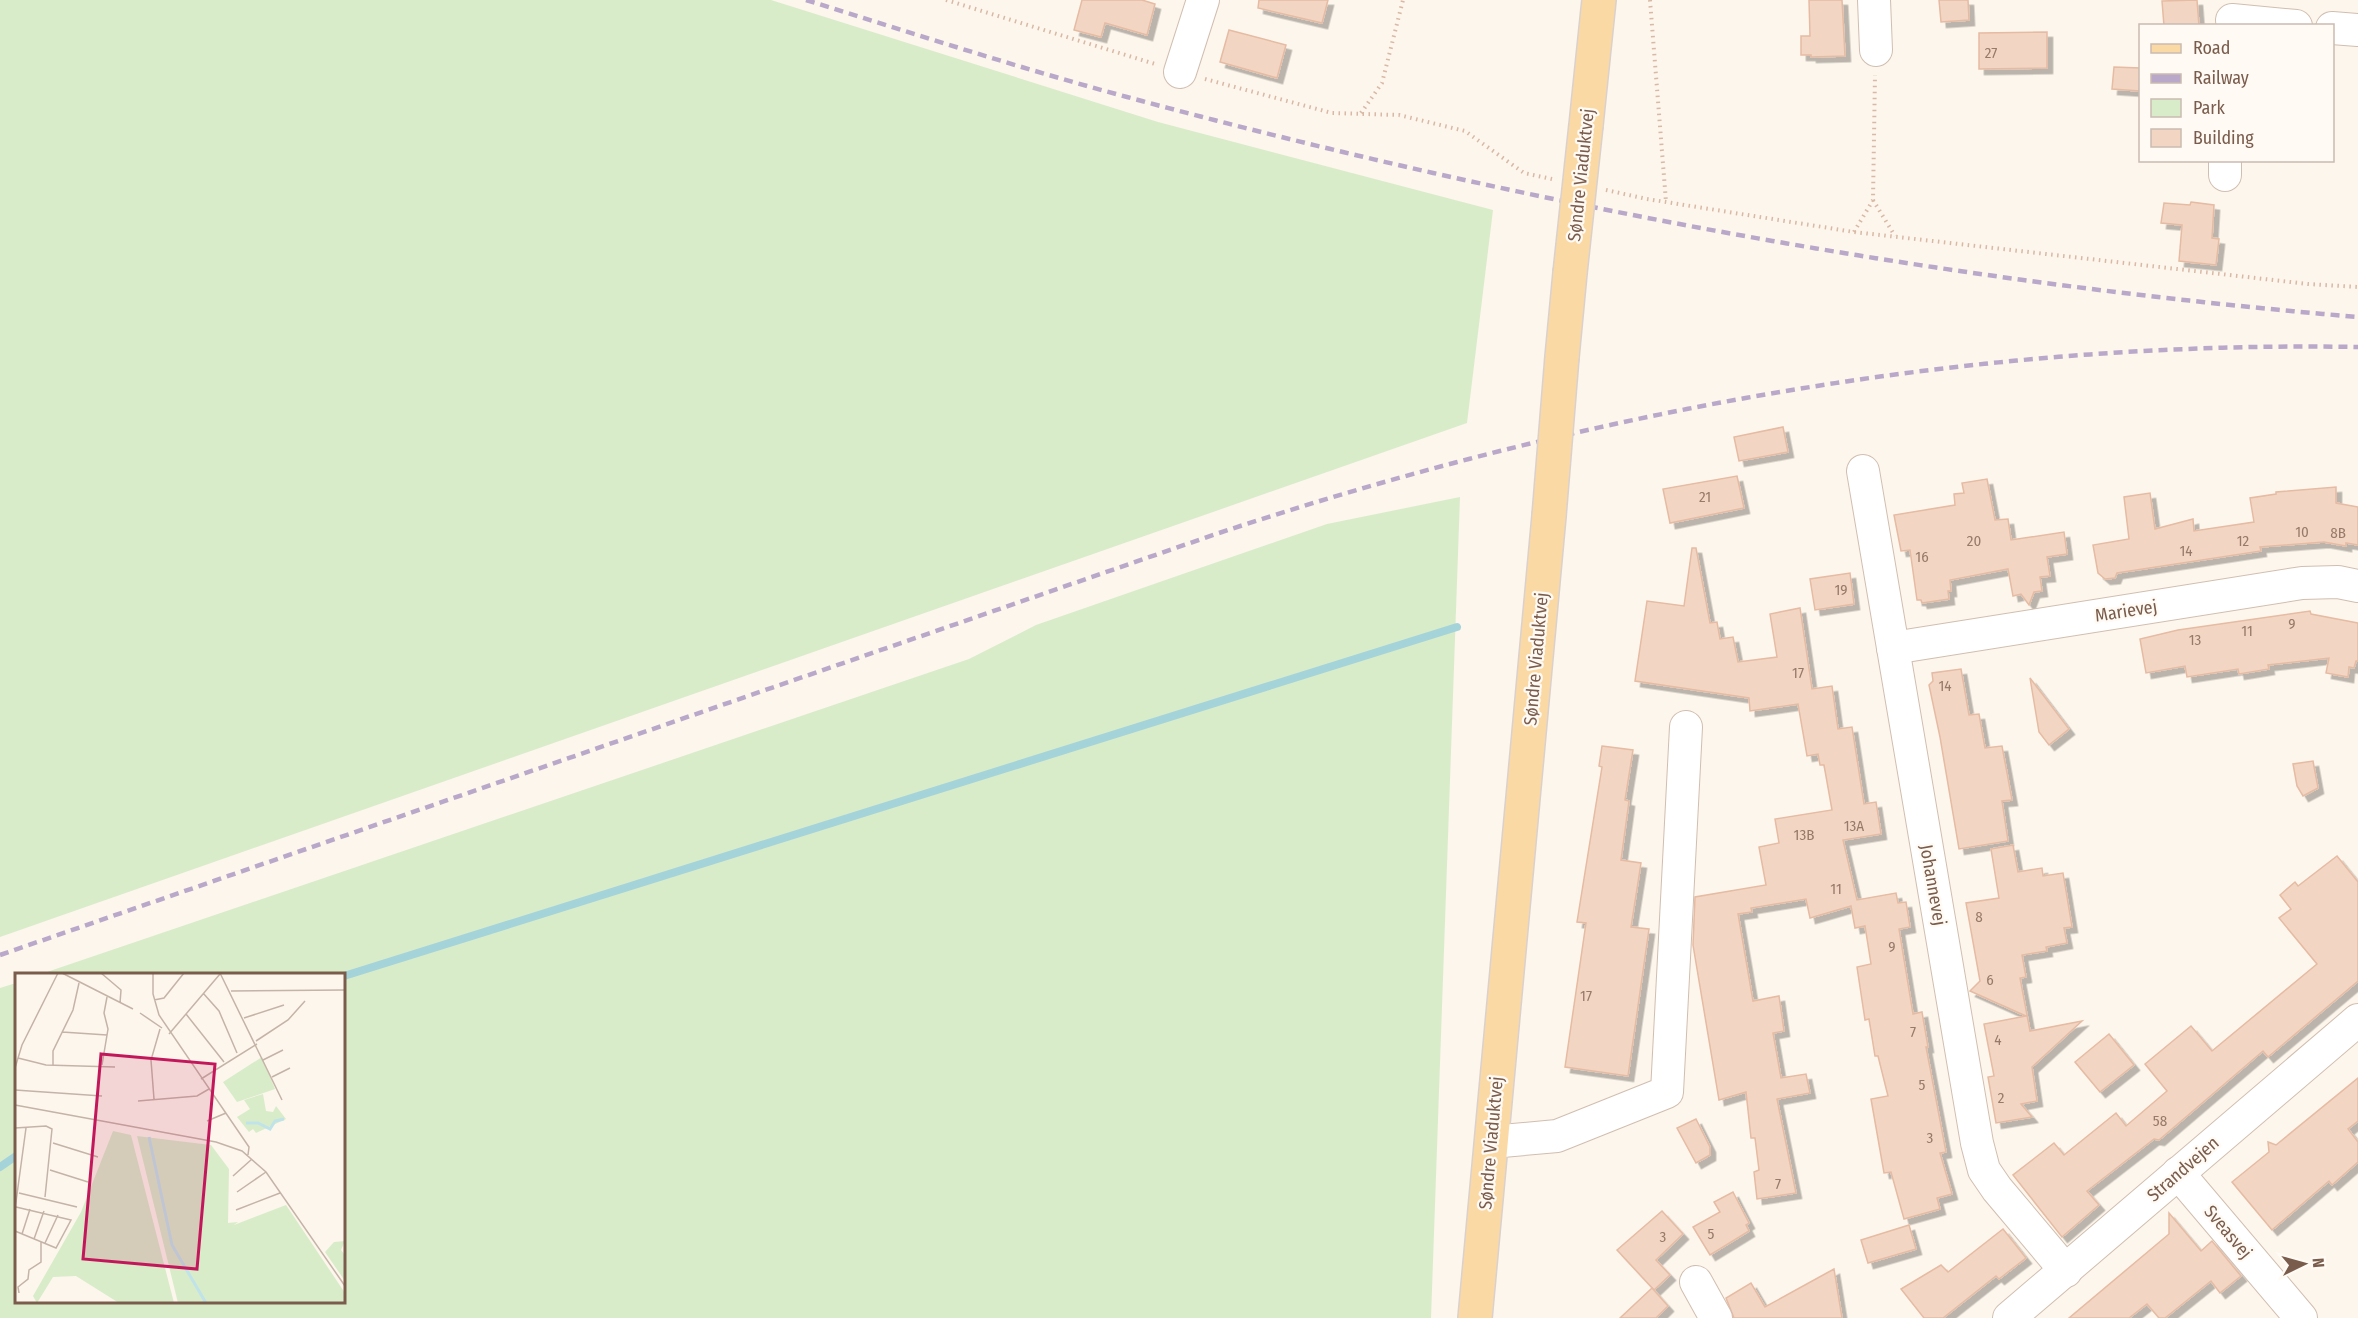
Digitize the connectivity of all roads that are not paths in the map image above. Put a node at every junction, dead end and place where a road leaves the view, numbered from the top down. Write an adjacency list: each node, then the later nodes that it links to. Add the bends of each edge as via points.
1 (1203, 0): 9 (street)
2 (1599, 0): 15 (main road, Søndre Viaduktvej, bridge, via 1562,357)
3 (1874, 0): 8 (street)
4 (2231, 15): 5 (street)
5 (2284, 24)
6 (2334, 28): 7 (street)
7 (2358, 30)
8 (1876, 50)
9 (1180, 72)
10 (1863, 471): 12 (street, Johannevej)
11 (2358, 586): 12 (street, Marievej, via 2302,583)
12 (1893, 648): 17 (street, Johannevej, via 1984,1170)
13 (1686, 727): 15 (street, via 1667,1092 1557,1136)
14 (2358, 1020): 16 (street, Strandvejen)
15 (1491, 1142): 19 (main road, Søndre Viaduktvej)
16 (2178, 1173): 17 (street, Strandvejen); 22 (street, Sveasvej)
17 (2066, 1270): 21 (street, Strandvejen)
18 (1696, 1282): 20 (street)
19 (1475, 1318)
20 (1716, 1318)
21 (2009, 1318)
22 (2301, 1318)

